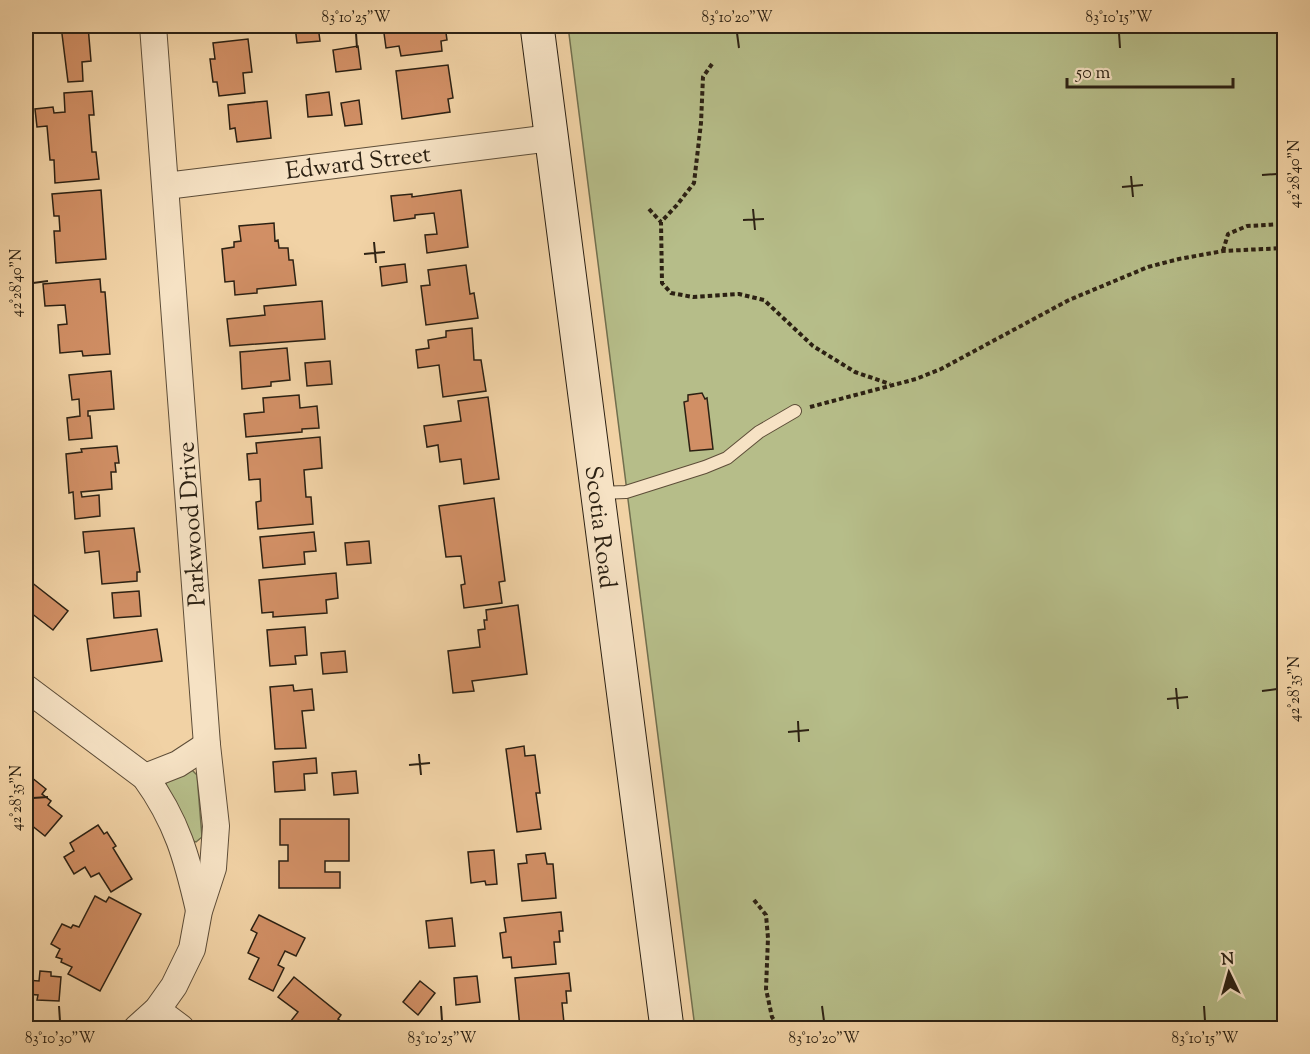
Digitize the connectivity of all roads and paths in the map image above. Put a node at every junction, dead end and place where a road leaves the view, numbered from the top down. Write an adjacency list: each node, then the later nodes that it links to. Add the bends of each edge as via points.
1 (153, 26): 5 (street, Parkwood Drive)
2 (537, 26): 4 (street, Scotia Road)
3 (712, 64): 7 (path, via 703,77 694,183)
4 (551, 138): 5 (street, Edward Street); 13 (street, Scotia Road)
5 (166, 186): 15 (street, Parkwood Drive)
6 (649, 208): 7 (path)
7 (661, 222): 11 (path, via 662,283 671,293 693,297 739,294 764,300 813,346 855,372)
8 (1284, 224): 10 (path, via 1247,226 1228,234)
9 (1284, 248): 10 (path)
10 (1223, 251): 11 (path, via 1148,267 1109,282 941,369)
11 (891, 384): 12 (path)
12 (795, 411): 13 (lane, via 759,432 727,458 626,492)
13 (597, 493): 22 (street, Scotia Road)
14 (26, 688): 16 (street)
15 (207, 745): 16 (street, via 178,764); 18 (street, Parkwood Drive, via 215,848 213,868)
16 (145, 777): 18 (street, via 173,822)
17 (754, 900): 23 (path, via 766,915 766,989)
18 (199, 910): 19 (street, Parkwood Drive, via 192,949)
19 (157, 1010): 20 (street, Parkwood Drive); 21 (street)
20 (137, 1029)
21 (182, 1029)
22 (667, 1029)
23 (779, 1029)

